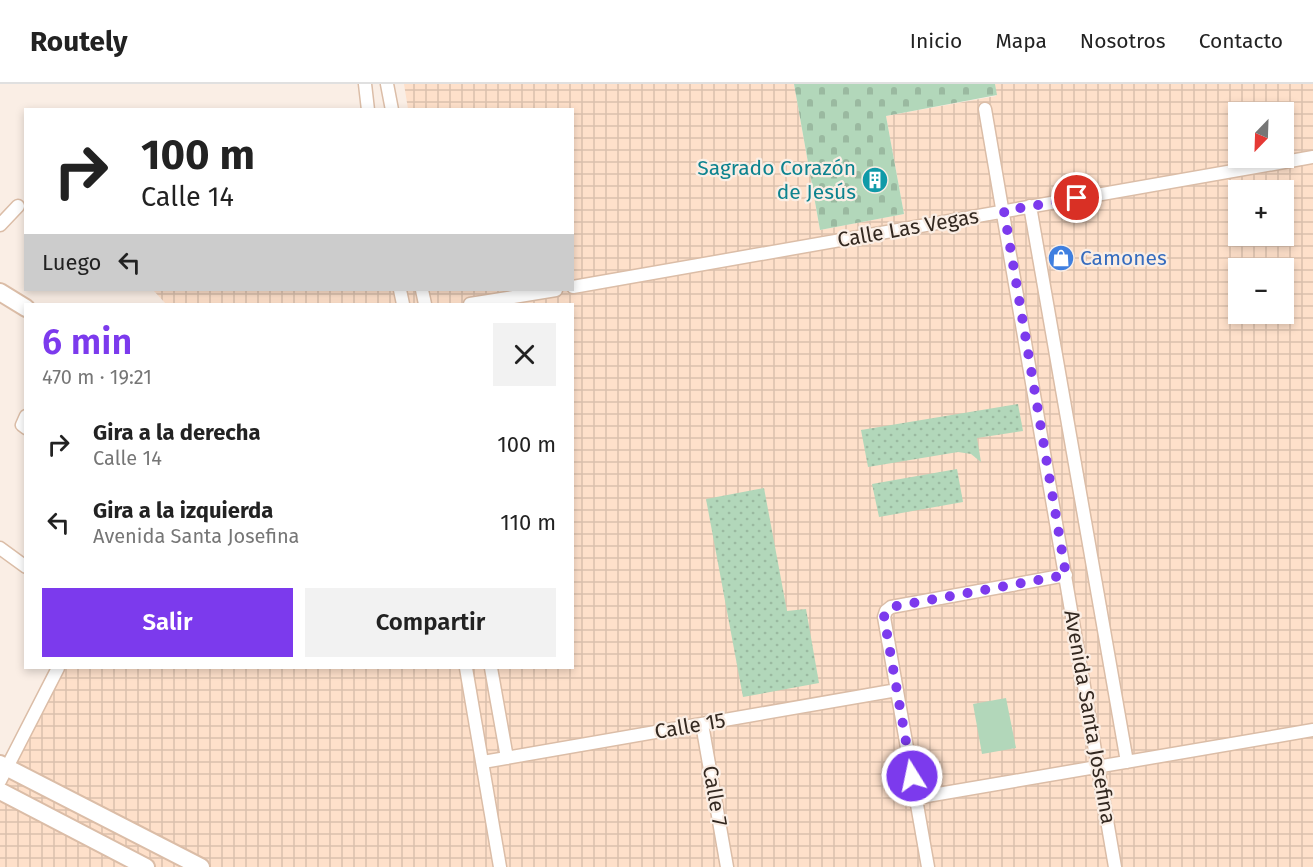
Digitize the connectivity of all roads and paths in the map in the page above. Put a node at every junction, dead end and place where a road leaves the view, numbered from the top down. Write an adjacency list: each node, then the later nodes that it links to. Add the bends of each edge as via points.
1 (365, 84): 3 (street)
2 (387, 84): 4 (street)
3 (368, 108)
4 (392, 108)
5 (985, 109): 9 (street, Avenida Santa Josefina)
6 (1313, 157): 8 (street, Calle Las Vegas)
7 (18, 206): 10 (street)
8 (1030, 206): 9 (street, Calle Las Vegas); 27 (street, Avenida Santa Josefina)
9 (1004, 211): 11 (street, Calle Las Vegas); 18 (street, Avenida Santa Josefina)
10 (0, 225)
11 (574, 286)
12 (550, 291): 14 (street)
13 (0, 292): 15 (main road)
14 (476, 303)
15 (24, 307)
16 (0, 548): 17 (street)
17 (24, 566)
18 (1066, 575): 22 (street, via 891,607 884,617); 28 (street, Avenida Santa Josefina)
19 (57, 669): 29 (street)
20 (466, 669): 26 (street)
21 (491, 669): 25 (street)
22 (897, 690): 23 (street, Calle 15); 31 (street)
23 (702, 724): 25 (street, Calle 15); 35 (street, Calle 7)
24 (1313, 730): 27 (street)
25 (507, 758): 26 (street, Calle 15)
26 (483, 762): 34 (street)
27 (1127, 762): 28 (street)
28 (1099, 767): 31 (street); 37 (street, Avenida Santa Josefina)
29 (2, 771): 33 (main road)
30 (0, 791): 32 (main road)
31 (915, 798): 36 (street)
32 (146, 867)
33 (201, 867)
34 (500, 867)
35 (727, 867)
36 (928, 867)
37 (1115, 867)

